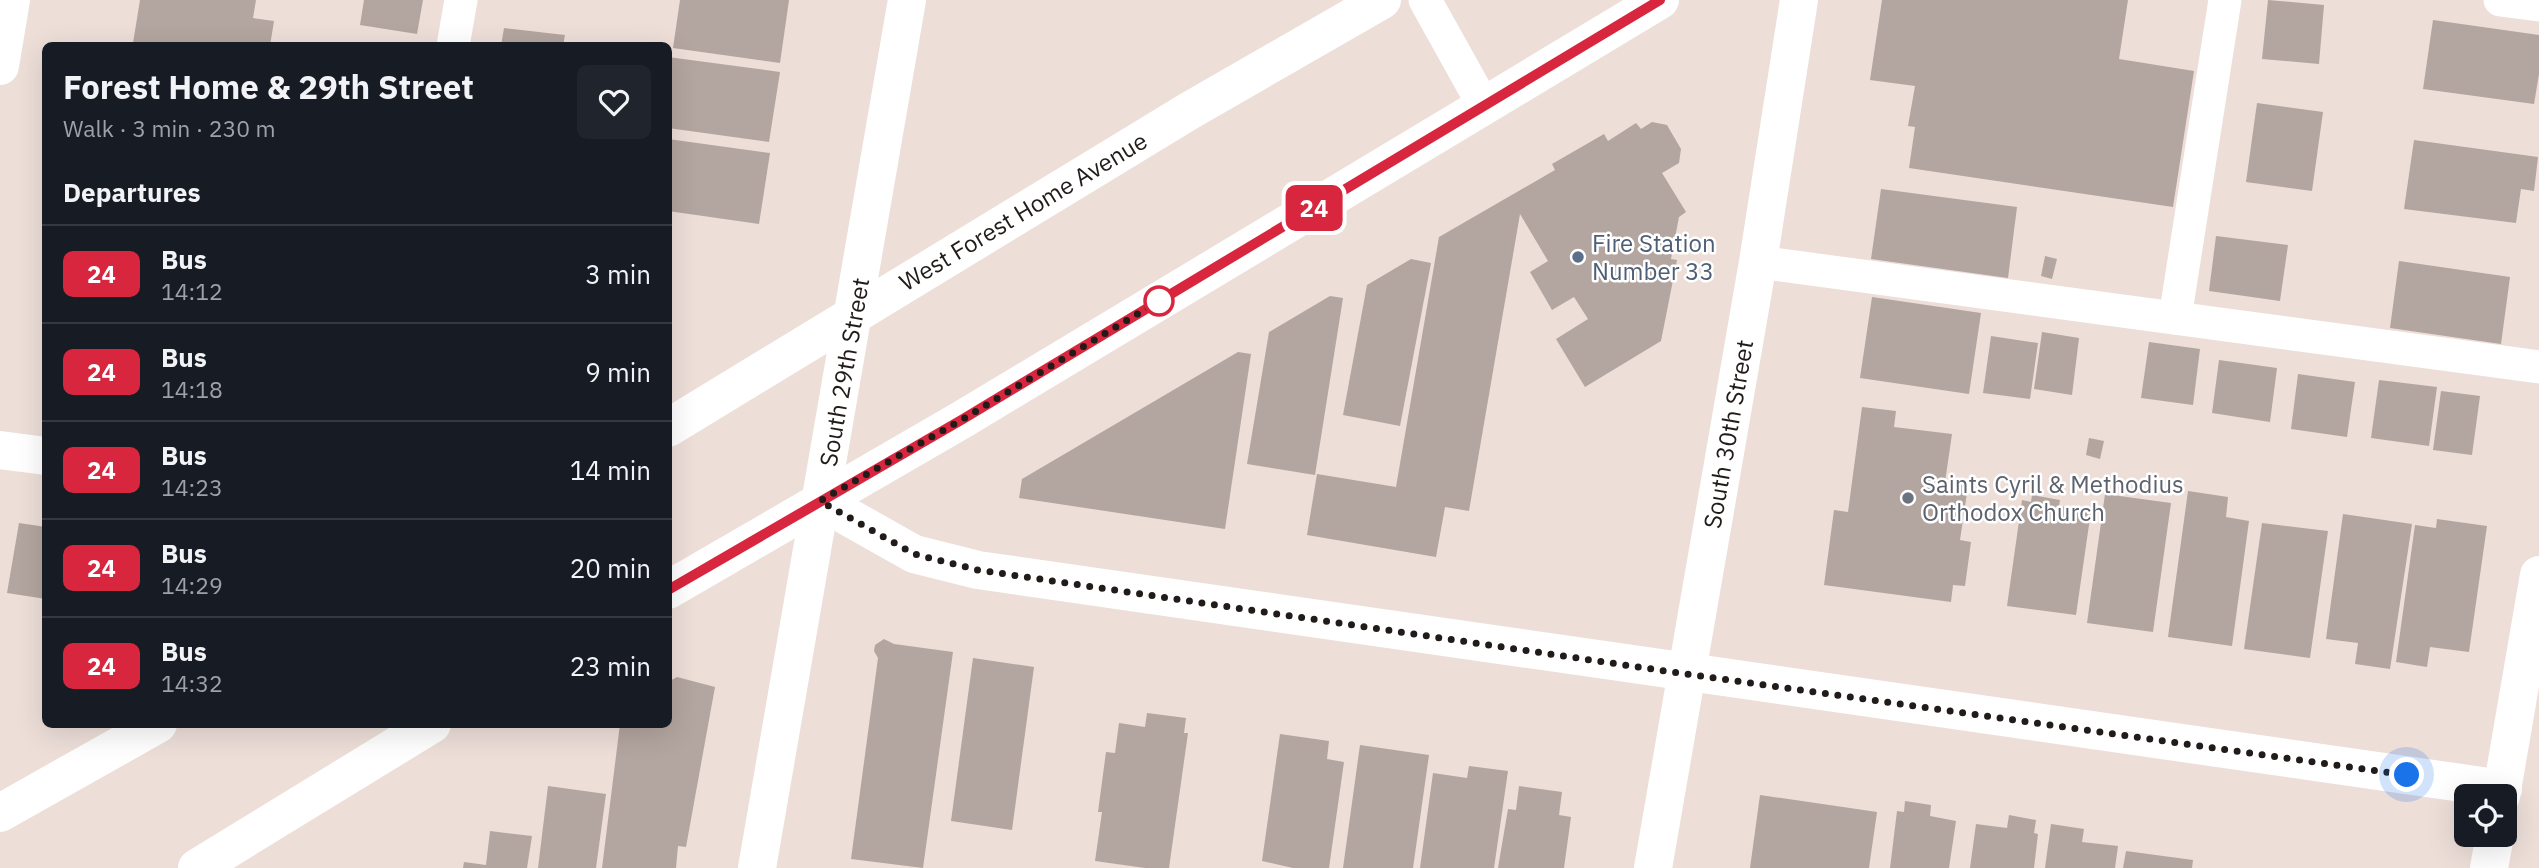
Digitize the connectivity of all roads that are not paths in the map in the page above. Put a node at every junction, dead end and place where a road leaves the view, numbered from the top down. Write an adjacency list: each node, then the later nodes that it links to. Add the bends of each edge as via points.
1 (11, 0): 12 (street)
2 (461, 0): 11 (lane)
3 (907, 0): 15 (street, South 29th Street)
4 (1382, 0): 15 (street, West Forest Home Avenue)
5 (1425, 0): 13 (lane)
6 (1660, 0): 13 (street)
7 (1799, 0): 14 (street, South 30th Street)
8 (2225, 0): 16 (lane)
9 (2500, 0): 10 (lane)
10 (2539, 5)
11 (454, 42)
12 (0, 66)
13 (1484, 106): 21 (street)
14 (1758, 262): 16 (lane); 24 (street, South 30th Street)
15 (854, 313): 18 (street, West Forest Home Avenue); 21 (street, South 29th Street)
16 (2175, 318): 17 (lane)
17 (2539, 367)
18 (672, 426)
19 (0, 450): 20 (street)
20 (42, 455)
21 (820, 501): 23 (street); 24 (street, via 914,554 978,570); 32 (street, South 29th Street)
22 (2539, 575): 27 (street)
23 (672, 588)
24 (1686, 674): 28 (street); 33 (street, South 30th Street)
25 (151, 728): 29 (street)
26 (425, 728): 31 (street)
27 (2504, 784)
28 (2454, 786)
29 (0, 813)
30 (2493, 847): 34 (street)
31 (197, 868)
32 (757, 868)
33 (1653, 868)
34 (2489, 868)

